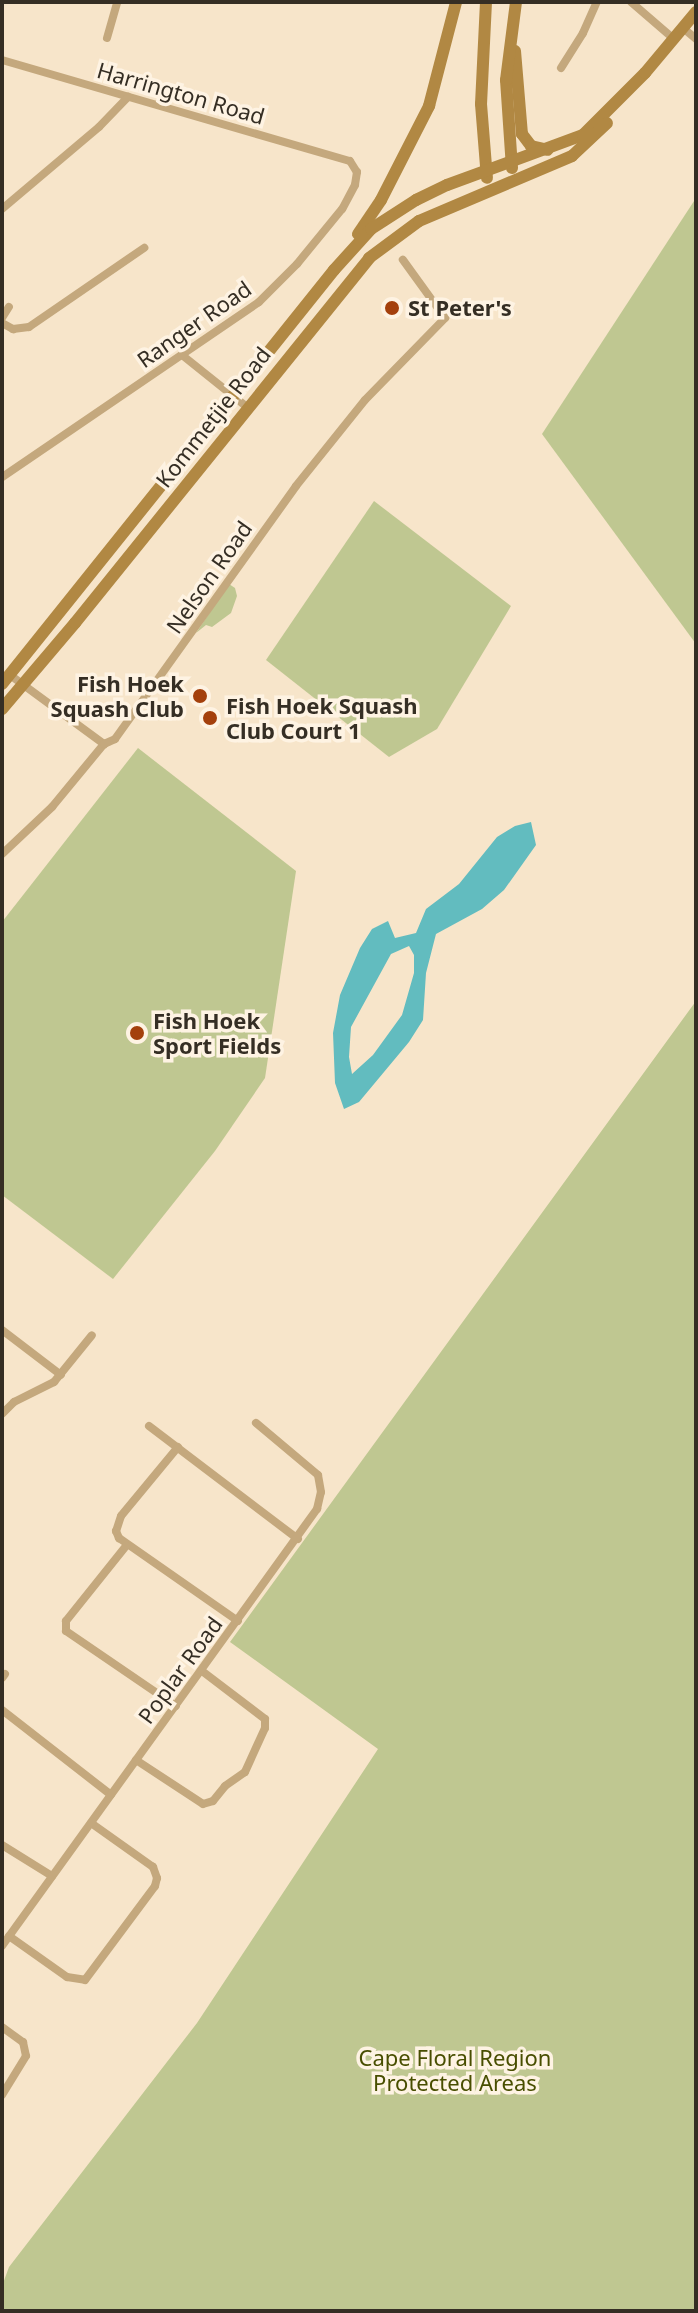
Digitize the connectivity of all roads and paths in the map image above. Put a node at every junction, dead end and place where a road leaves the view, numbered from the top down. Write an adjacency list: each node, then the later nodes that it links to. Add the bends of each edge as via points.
1 (117, 2): 10 (street)
2 (456, 2): 26 (main road, via 418,131 381,200)
3 (486, 2): 20 (main road, via 481,51)
4 (516, 2): 8 (main road)
5 (597, 2): 14 (street)
6 (631, 2): 11 (street)
7 (696, 12): 9 (main road)
8 (513, 24): 17 (main road, via 522,134 531,146); 19 (main road, via 506,80)
9 (683, 28): 11 (main road); 12 (street)
10 (107, 38)
11 (674, 39): 15 (main road)
12 (696, 39)
13 (2, 60): 16 (street, Harrington Road)
14 (561, 68)
15 (645, 73): 17 (main road, Kommetjie Road, via 593,128); 21 (main road, Kommetjie Road, via 587,144)
16 (128, 97): 18 (street, Harrington Road); 23 (street)
17 (548, 150): 19 (main road, Kommetjie Road)
18 (350, 161): 29 (street, Ranger Road, via 357,172 349,197 297,264 259,302)
19 (511, 164): 20 (main road, Kommetjie Road); 21 (main road)
20 (485, 171): 22 (main road); 26 (main road, Kommetjie Road, via 388,216)
21 (515, 179): 22 (main road, Kommetjie Road)
22 (489, 189): 31 (main road, Kommetjie Road, via 419,221 369,258)
23 (2, 209)
24 (144, 248): 28 (street, via 29,327 13,329)
25 (403, 260): 36 (street, Nelson Road, via 445,318 342,427 115,739)
26 (334, 270): 30 (main road, Kommetjie Road)
27 (9, 307): 28 (street)
28 (2, 320)
29 (182, 355): 30 (street); 32 (street, Ranger Road)
30 (233, 397): 31 (street); 33 (main road, Kommetjie Road)
31 (247, 407): 34 (main road, Kommetjie Road)
32 (2, 477)
33 (6, 680): 34 (street)
34 (23, 687): 35 (main road, Kommetjie Road); 36 (street)
35 (2, 709)
36 (104, 744): 37 (street, Nelson Road, via 52,807)
37 (2, 854)
38 (2, 1330): 40 (street)
39 (92, 1335): 40 (street)
40 (61, 1375): 41 (street)
41 (2, 1414)
42 (256, 1423): 45 (street, Poplar Road, via 318,1475 317,1509)
43 (149, 1426): 44 (street)
44 (178, 1447): 45 (street); 46 (street, via 121,1516 116,1531)
45 (298, 1539): 47 (street, Poplar Road)
46 (126, 1546): 47 (street); 49 (street, via 66,1621 66,1631)
47 (238, 1621): 48 (street, Poplar Road)
48 (202, 1671): 49 (street, Poplar Road); 51 (street, via 265,1719 245,1772 203,1804)
49 (176, 1706): 51 (street, Poplar Road)
50 (2, 1710): 52 (street)
51 (136, 1760): 52 (street, Poplar Road)
52 (111, 1795): 53 (street, Poplar Road)
53 (91, 1823): 55 (street, Poplar Road); 56 (street, via 153,1867 155,1886 85,1980 67,1977)
54 (2, 1845): 55 (street)
55 (52, 1876): 56 (street, Poplar Road)
56 (9, 1936): 57 (street, Poplar Road)
57 (2, 1946)
58 (2, 2027): 59 (street, via 23,2042 26,2056)
59 (2, 2095)

